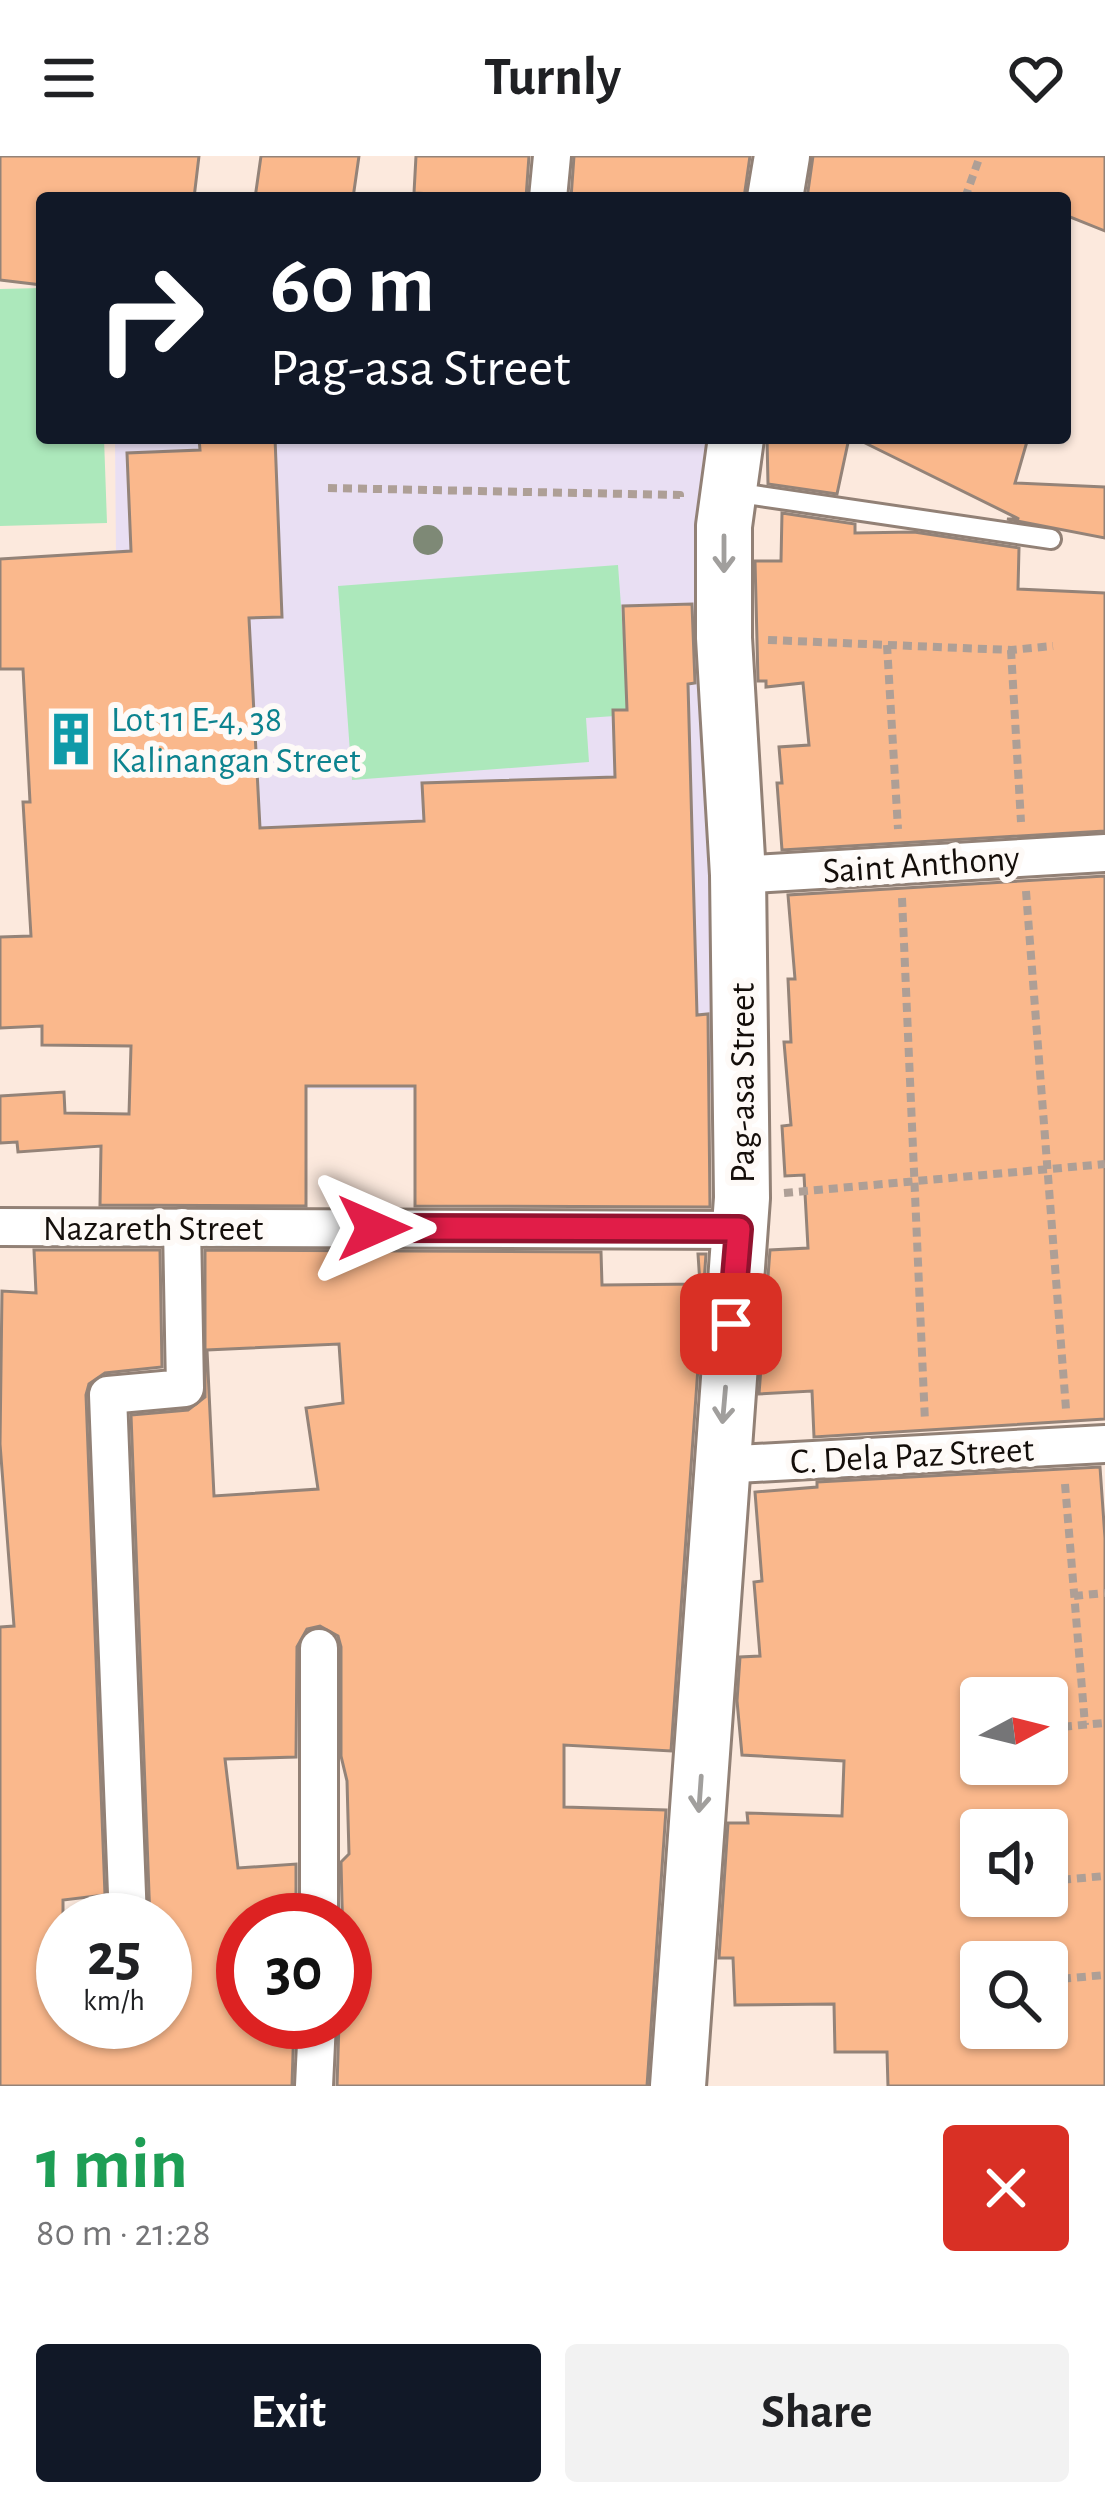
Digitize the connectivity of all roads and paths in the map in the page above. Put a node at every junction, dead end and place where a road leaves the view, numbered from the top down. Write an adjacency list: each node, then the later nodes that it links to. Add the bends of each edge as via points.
1 (552, 156): 4 (street)
2 (782, 156): 5 (street)
3 (980, 156): 6 (path)
4 (549, 192)
5 (776, 192)
6 (967, 192)
7 (733, 444): 9 (street, Pag-asa Street)
8 (328, 488): 9 (path)
9 (704, 493): 10 (lane); 11 (street, Pag-asa Street, one-way to 11)
10 (1051, 539)
11 (724, 638): 12 (path); 18 (street, Pag-asa Street)
12 (887, 645): 14 (path); 17 (path)
13 (1053, 646): 14 (path)
14 (1011, 650): 16 (path)
15 (1105, 853): 16 (street, Saint Anthony)
16 (1023, 855): 17 (street, Saint Anthony); 20 (path)
17 (900, 865): 18 (street, Saint Anthony); 21 (path)
18 (738, 875): 25 (street, Pag-asa Street)
19 (1105, 1164): 20 (path)
20 (1050, 1169): 21 (path); 26 (path)
21 (915, 1182): 22 (path); 27 (path)
22 (782, 1194)
23 (0, 1227): 24 (street, Nazareth Street)
24 (182, 1227): 25 (street, Nazareth Street); 37 (street, via 184,1388 108,1395)
25 (739, 1229): 28 (street, Pag-asa Street, one-way to 28)
26 (1078, 1445): 27 (street, C. Dela Paz Street); 30 (path)
27 (927, 1454): 28 (street, C. Dela Paz Street)
28 (719, 1465): 43 (street, Pag-asa Street, one-way to 43)
29 (1105, 1593): 30 (path)
30 (1074, 1596): 33 (path)
31 (319, 1648): 38 (street)
32 (1105, 1724): 33 (path)
33 (1085, 1725): 34 (path)
34 (1068, 1726)
35 (1105, 1876): 36 (path)
36 (1068, 1879)
37 (127, 1893)
38 (319, 1893)
39 (1105, 1975): 40 (path)
40 (1068, 1978)
41 (315, 2049): 42 (street)
42 (314, 2086)
43 (678, 2086)

